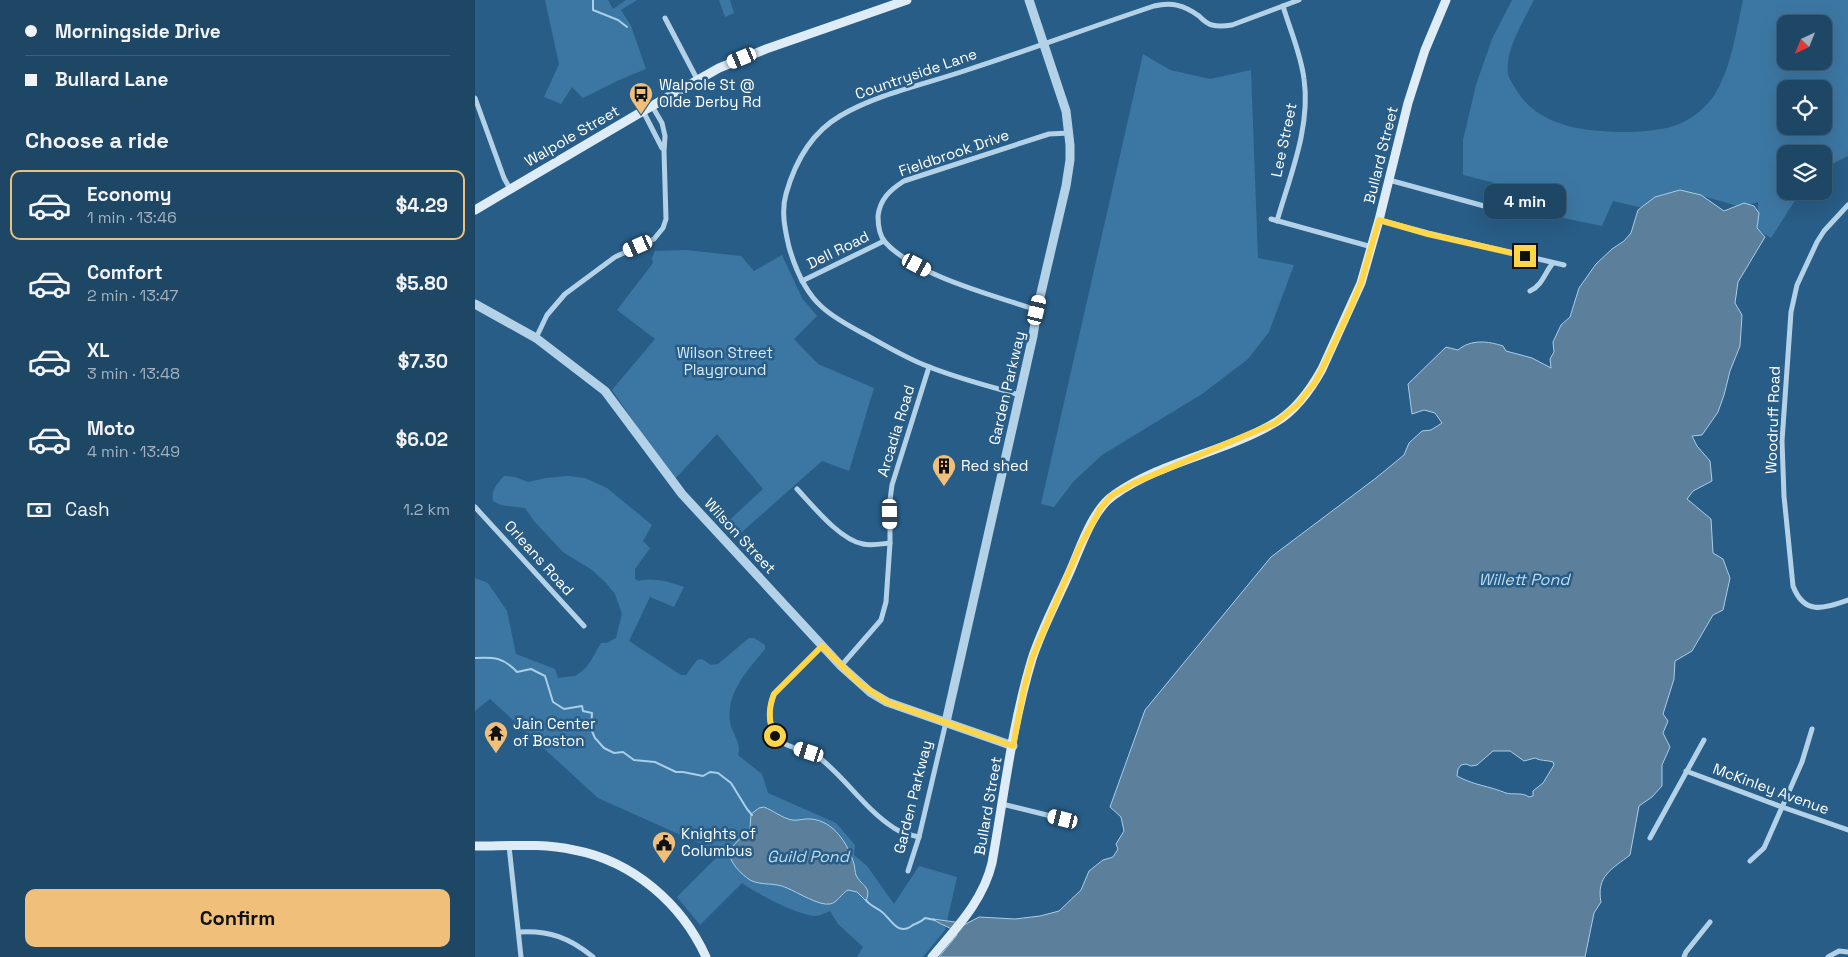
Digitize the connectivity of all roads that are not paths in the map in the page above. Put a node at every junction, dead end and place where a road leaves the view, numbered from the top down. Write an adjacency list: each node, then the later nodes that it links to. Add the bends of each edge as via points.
1 (907, 0): 8 (main road, Walpole Street, via 766,48)
2 (1029, 0): 7 (street, Garden Parkway)
3 (1299, 0): 5 (street, Countryside Lane)
4 (1446, 0): 14 (main road, Bullard Street, via 1408,103)
5 (1283, 6): 7 (street, Countryside Lane, via 1232,25 1213,26 1185,6 1165,3); 21 (street, Lee Street, via 1304,79 1306,104 1300,141)
6 (665, 18): 8 (street)
7 (1043, 43): 12 (street, Garden Parkway, via 1066,111); 26 (street, Countryside Lane, via 865,103 817,133 800,158 785,197 786,233)
8 (697, 79): 10 (main road, Walpole Street)
9 (475, 98): 15 (street)
10 (652, 106): 11 (main road, Walpole Street); 13 (street, via 662,124)
11 (643, 111): 13 (street); 15 (main road, Walpole Street)
12 (1069, 132): 22 (street, Fieldbrook Drive, via 1049,134 904,181 881,202 878,224); 29 (street, Garden Parkway, via 1069,173)
13 (664, 151): 30 (street, via 666,219 659,234 615,257 565,294 547,315)
14 (1389, 180): 18 (street); 20 (main road, Bullard Street)
15 (510, 189): 17 (main road, Walpole Street)
16 (1848, 205): 36 (street, Woodruff Road, via 1817,242 1793,297 1782,441 1793,586 1801,602 1811,607)
17 (475, 210)
18 (1517, 215)
19 (1271, 219): 21 (street)
20 (1379, 220): 23 (main road, Bullard Street); 24 (street)
21 (1277, 221): 23 (street)
22 (884, 241): 26 (street, Dell Road); 29 (street, via 935,274)
23 (1372, 247): 43 (main road, Bullard Street, via 1361,283 1337,339 1315,382 1298,404 1275,423 1134,483 1111,496 1100,509 1080,546 1032,658)
24 (1553, 263): 25 (street); 27 (street)
25 (1564, 265)
26 (802, 281): 31 (street, Countryside Lane, via 822,307 857,330)
27 (1530, 292)
28 (475, 304): 30 (street, Wilson Street)
29 (1037, 310): 32 (street, Garden Parkway)
30 (536, 338): 38 (street, Wilson Street, via 605,391 682,494)
31 (929, 367): 32 (street, Countryside Lane); 35 (street, Arcadia Road, via 892,485)
32 (1019, 395): 40 (street, Garden Parkway)
33 (797, 489): 35 (street, via 854,541)
34 (476, 512): 37 (street, Orleans Road)
35 (890, 543): 39 (street, Arcadia Road, via 886,602 881,620)
36 (1848, 600)
37 (584, 626)
38 (822, 646): 39 (street, Wilson Street); 49 (street, via 774,694 769,717 775,736 783,744 819,757 893,828)
39 (841, 666): 40 (street, Wilson Street, via 870,692 887,702)
40 (946, 722): 43 (street, Wilson Street); 49 (street, Garden Parkway)
41 (1812, 729): 46 (street, via 1802,762)
42 (1704, 740): 44 (street, McKinley Avenue)
43 (1013, 746): 45 (main road, Bullard Street)
44 (1686, 771): 46 (street, McKinley Avenue); 50 (street, McKinley Avenue)
45 (1002, 804): 47 (street, via 1063,819); 58 (main road, Bullard Street, via 990,873 982,891)
46 (1782, 807): 48 (street, McKinley Avenue); 53 (street, via 1764,848)
47 (1072, 818)
48 (1848, 830)
49 (919, 837): 54 (street, Garden Parkway)
50 (1649, 838)
51 (475, 846): 52 (main road)
52 (509, 846): 56 (street); 61 (main road, via 575,850 629,871 650,885 680,913)
53 (1750, 861)
54 (908, 871)
55 (1710, 922): 62 (street)
56 (519, 932): 59 (street); 60 (street, via 552,934)
57 (1848, 952): 63 (street, via 1839,951)
58 (932, 956)
59 (521, 957)
60 (593, 957)
61 (706, 957)
62 (1684, 957)
63 (1828, 957)

